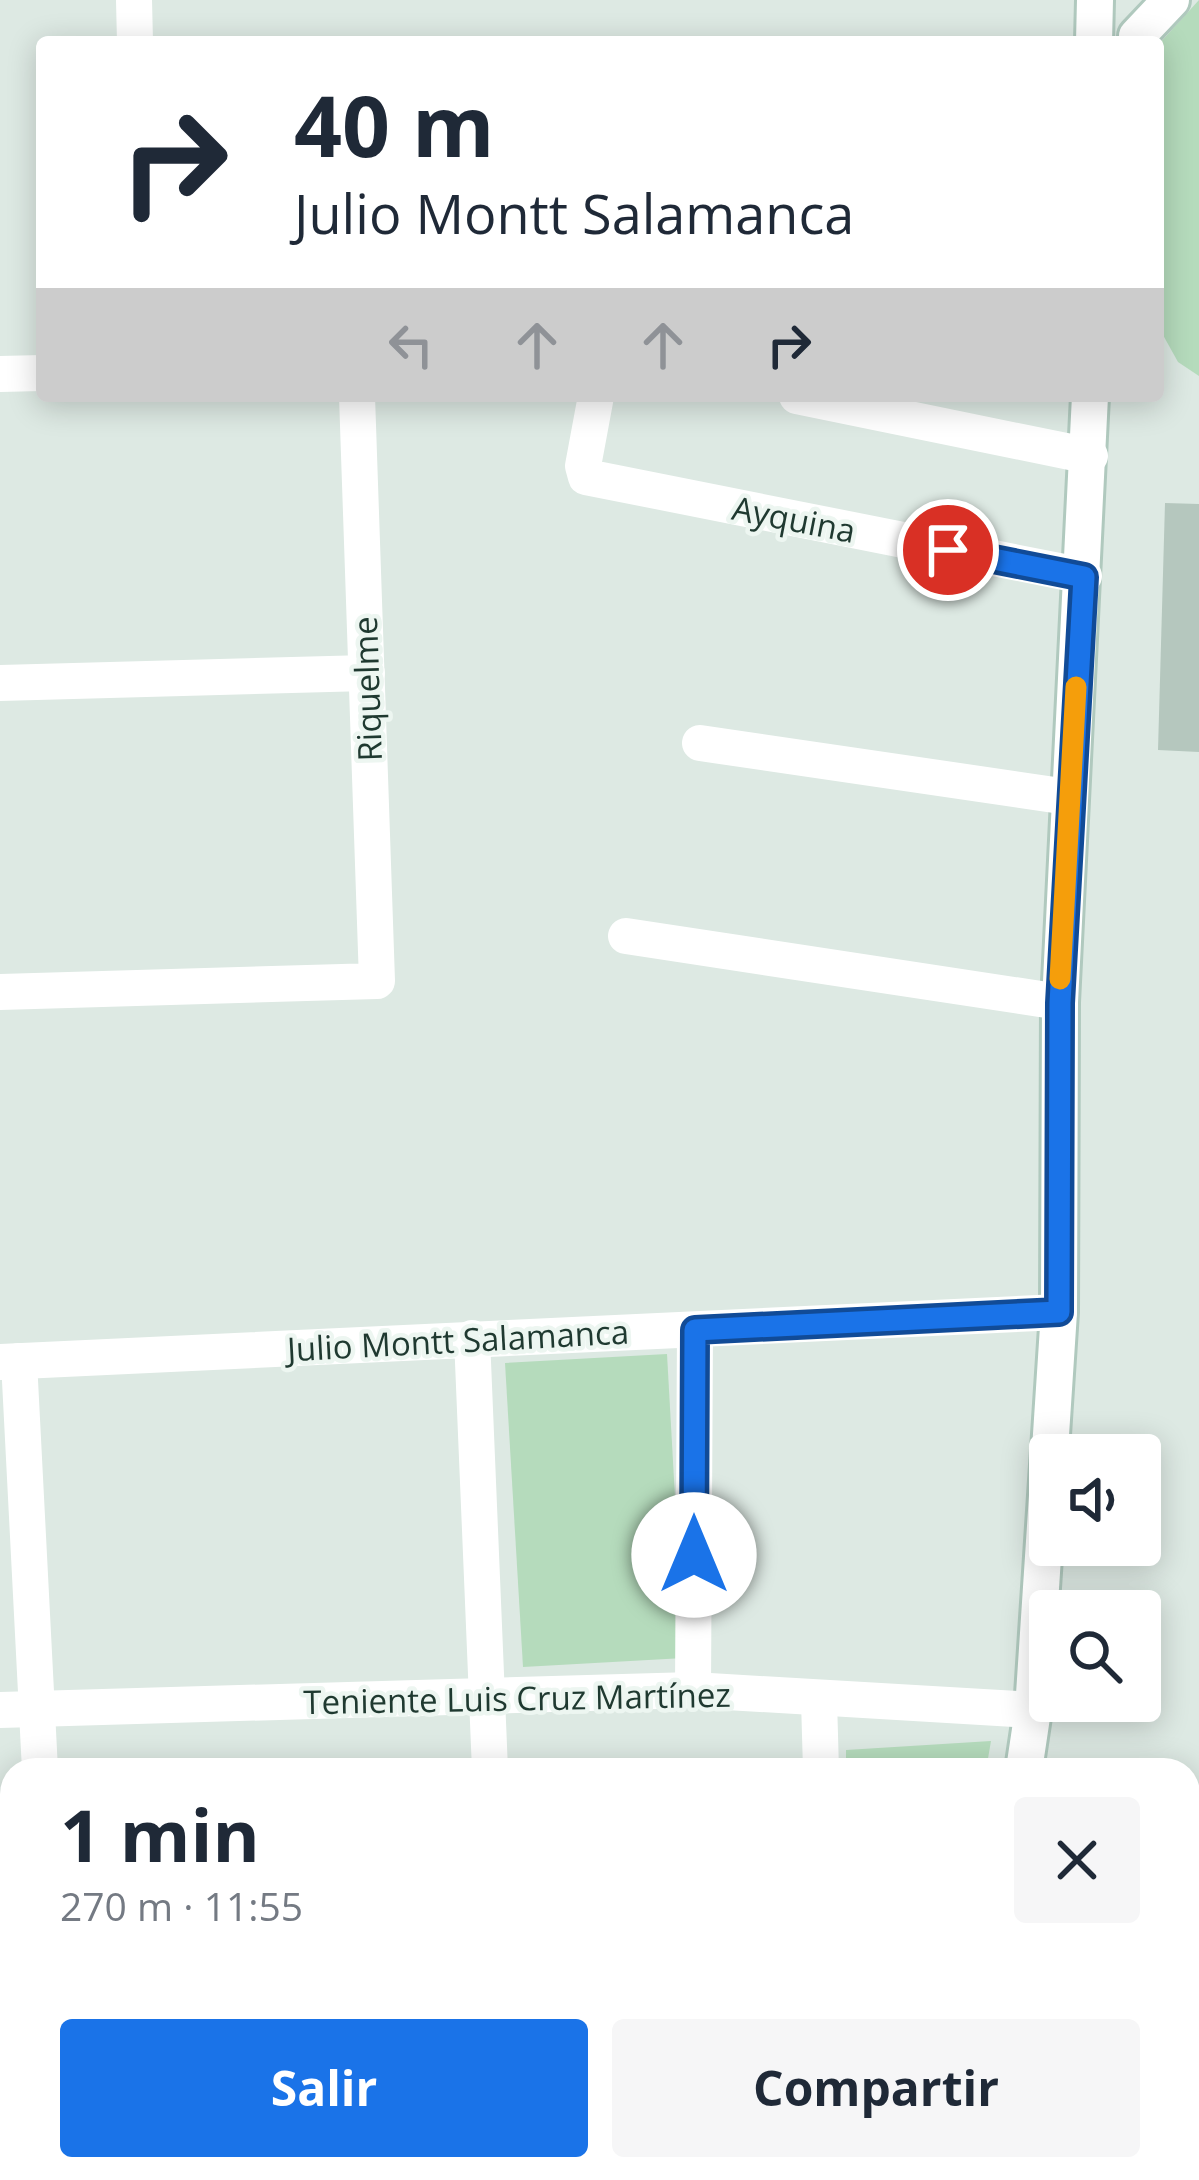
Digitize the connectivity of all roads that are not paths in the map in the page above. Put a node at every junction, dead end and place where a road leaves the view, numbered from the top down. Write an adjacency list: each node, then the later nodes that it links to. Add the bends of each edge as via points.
1 (134, 0): 5 (street)
2 (1095, 0): 6 (street)
3 (1171, 0): 4 (street)
4 (1138, 26)
5 (135, 36)
6 (1094, 36)
7 (36, 373): 8 (street)
8 (0, 374)
9 (357, 402): 15 (street, Riquelme)
10 (595, 402): 14 (street, Ayquina, via 586,477)
11 (826, 402): 13 (street)
12 (1093, 402): 13 (street)
13 (1090, 456): 14 (street)
14 (1084, 577): 18 (street)
15 (367, 673): 16 (street); 20 (street, Riquelme, via 377,981)
16 (0, 682)
17 (700, 743): 18 (street)
18 (1068, 797): 21 (street)
19 (626, 936): 21 (street)
20 (0, 992)
21 (1060, 1003): 22 (street)
22 (1059, 1312): 23 (street, Julio Montt Salamanca); 26 (street)
23 (695, 1330): 24 (street, Julio Montt Salamanca); 27 (street)
24 (472, 1338): 25 (street, Julio Montt Salamanca); 28 (street)
25 (10, 1361): 30 (street)
26 (1041, 1590)
27 (693, 1690): 28 (street, Teniente Luis Cruz Martínez); 29 (street, Teniente Luis Cruz Martínez)
28 (485, 1696): 30 (street, Teniente Luis Cruz Martínez); 35 (street)
29 (819, 1700): 32 (street, Teniente Luis Cruz Martínez); 36 (street)
30 (39, 1708): 31 (street, Teniente Luis Cruz Martínez); 34 (street)
31 (0, 1709)
32 (1029, 1711)
33 (1031, 1722): 37 (street)
34 (40, 1758)
35 (489, 1758)
36 (820, 1758)
37 (1026, 1758)

